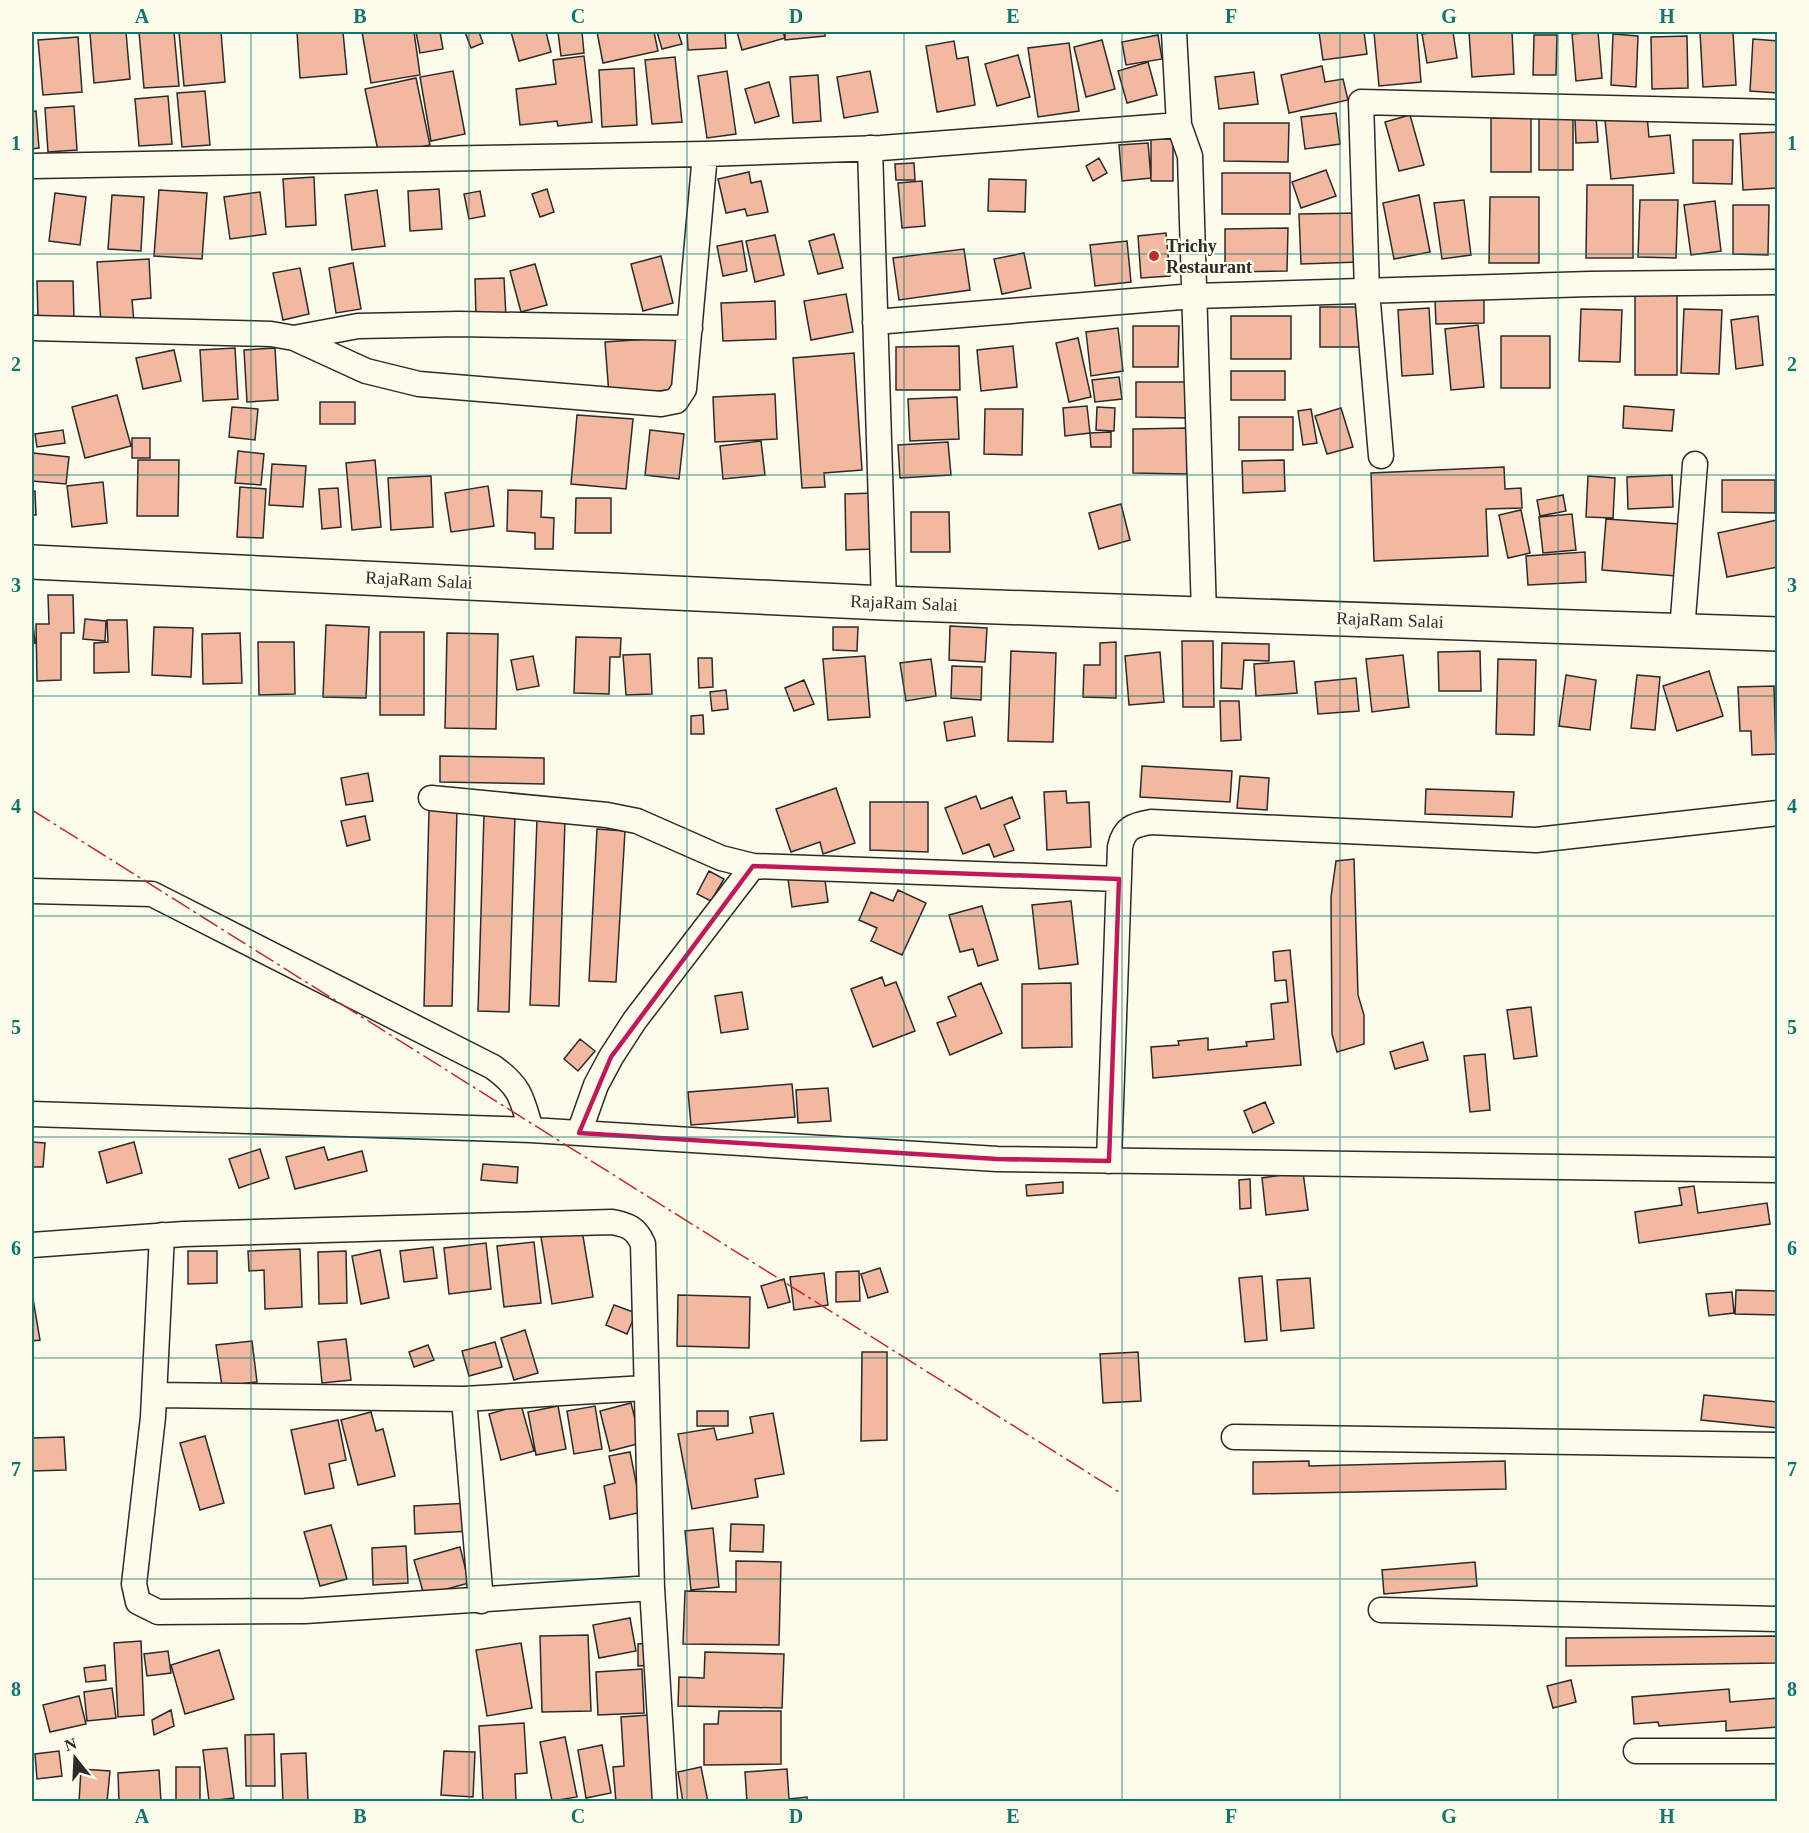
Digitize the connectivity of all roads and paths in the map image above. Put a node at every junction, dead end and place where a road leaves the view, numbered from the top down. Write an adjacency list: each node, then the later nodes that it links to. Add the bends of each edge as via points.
1 (1174, 32): 3 (street)
2 (1778, 112): 8 (street, via 1360,102)
3 (1179, 125): 4 (street); 9 (street, via 1190,156)
4 (870, 148): 5 (street); 10 (street)
5 (705, 154): 6 (street); 12 (street)
6 (32, 166)
7 (1778, 282): 8 (street)
8 (1366, 291): 9 (street); 14 (street)
9 (1194, 296): 10 (street); 18 (street)
10 (875, 322): 17 (street)
11 (32, 328): 13 (street, via 271,334)
12 (690, 328): 13 (street, via 369,326); 13 (street, via 684,389 676,401 662,404 419,384 366,371)
13 (294, 338)
14 (1381, 456)
15 (1695, 464): 19 (street)
16 (32, 562): 17 (street, RajaRam Salai)
17 (884, 603): 18 (street, RajaRam Salai)
18 (1204, 614): 19 (street, RajaRam Salai)
19 (1682, 631): 20 (street, RajaRam Salai)
20 (1778, 634)
21 (431, 798): 23 (street, via 637,821 721,858)
22 (1778, 813): 24 (street, via 1536,840 1151,822 1133,825 1123,834)
23 (753, 867): 24 (street); 28 (street, via 635,1020 596,1086)
24 (1119, 879): 29 (street)
25 (32, 891): 27 (street, via 152,894 493,1067 512,1081)
26 (32, 1114): 27 (street)
27 (531, 1130): 28 (street)
28 (579, 1133): 29 (street, via 997,1159)
29 (1109, 1161): 30 (street)
30 (1778, 1170)
31 (162, 1235): 32 (street); 33 (street, via 612,1222 628,1225 643,1244); 34 (street)
32 (32, 1245)
33 (645, 1388): 35 (street); 38 (street)
34 (154, 1395): 35 (street); 39 (street, via 134,1584 138,1602 158,1612 305,1611)
35 (464, 1399): 39 (street)
36 (1234, 1437): 37 (street)
37 (1778, 1445)
38 (652, 1588): 39 (street); 44 (street)
39 (481, 1601)
40 (1381, 1610): 41 (street)
41 (1778, 1619)
42 (1636, 1751): 43 (street)
43 (1778, 1751)
44 (665, 1802)

